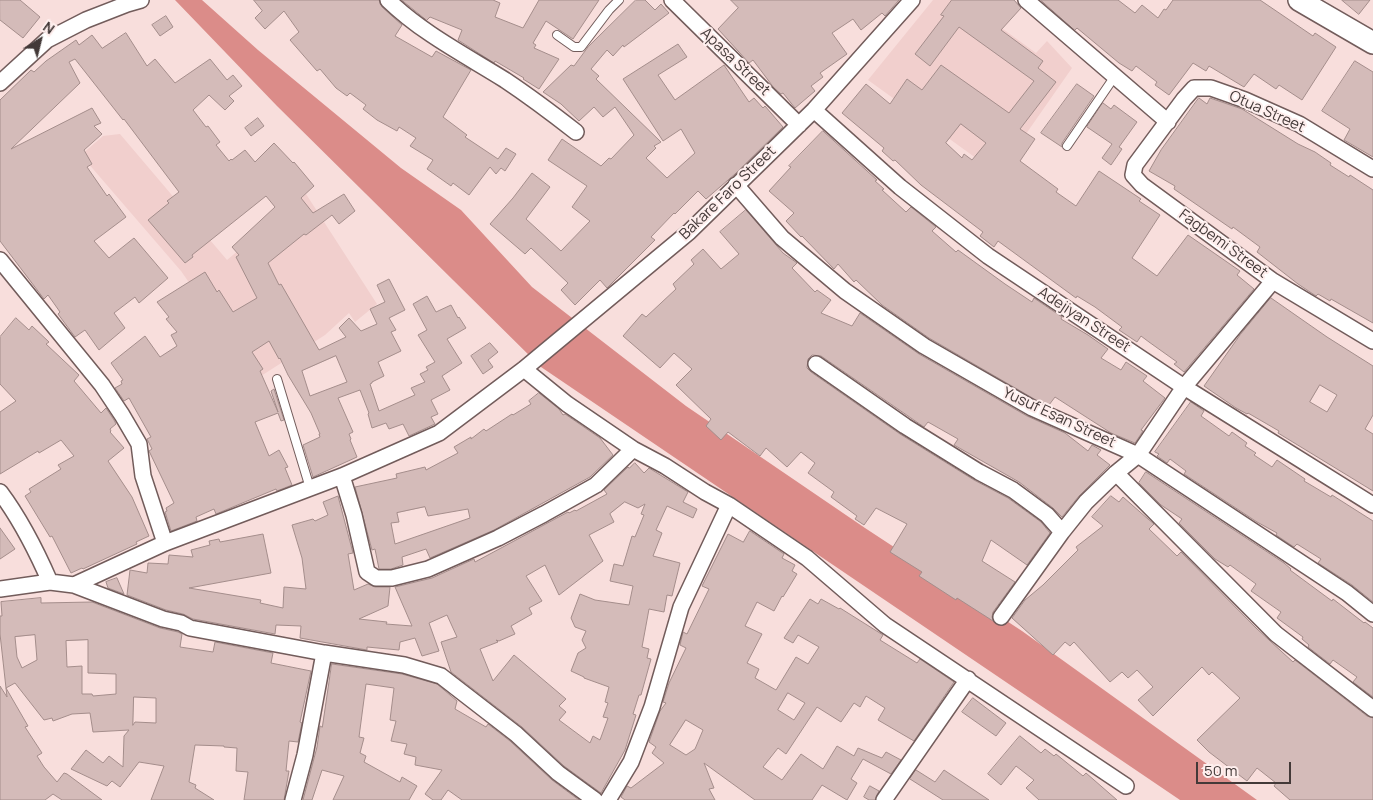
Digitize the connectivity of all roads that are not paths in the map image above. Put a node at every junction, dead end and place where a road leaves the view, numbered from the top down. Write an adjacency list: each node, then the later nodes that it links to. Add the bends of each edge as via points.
1 (142, 0): 13 (street, via 86,20 47,40)
2 (388, 0): 17 (street, via 428,32 505,80)
3 (619, 0): 10 (lane, via 581,47 574,48)
4 (672, 0): 16 (street, Apasa Street)
5 (912, 0): 14 (street, Bakare Faro Street)
6 (1026, 0): 12 (street)
7 (1299, 0): 11 (main road)
8 (1317, 0): 9 (main road)
9 (1373, 34)
10 (557, 35)
11 (1373, 43)
12 (1115, 76): 15 (street); 18 (lane)
13 (0, 83)
14 (814, 110): 16 (street, Bakare Faro Street); 27 (street, Adejiyan Street, via 900,187 988,256)
15 (1168, 122): 19 (street, Otua Street, via 1194,88 1211,88 1299,124); 22 (street, Fagbemi Street, via 1135,165 1133,175 1142,185)
16 (799, 125): 20 (street, Bakare Faro Street)
17 (576, 132)
18 (1067, 146)
19 (1373, 169)
20 (736, 185): 25 (street, Bakare Faro Street, via 689,232); 29 (street, Yusuf Esan Street, via 782,238 845,291 924,346 1032,408)
21 (0, 260): 37 (street, via 102,385 139,444 143,476)
22 (1273, 281): 23 (street, Fagbemi Street); 27 (street)
23 (1373, 341)
24 (816, 364): 36 (street, via 905,426 1013,490)
25 (525, 368): 28 (street, via 568,404); 31 (street, Bakare Faro Street, via 439,433)
26 (277, 379): 32 (lane)
27 (1184, 386): 29 (street); 35 (street, Adejiyan Street)
28 (633, 450): 31 (street, via 596,485 544,514 428,569 392,578 376,578 367,572); 34 (street)
29 (1138, 454): 30 (street); 41 (street, Yusuf Esan Street, via 1347,592)
30 (1116, 472): 36 (street); 45 (street, via 1276,634)
31 (342, 476): 32 (street, Bakare Faro Street)
32 (310, 488): 37 (street, Bakare Faro Street)
33 (0, 492): 38 (street, via 33,543)
34 (728, 505): 44 (street, via 807,558 885,625); 49 (street, via 681,607 652,707 631,762)
35 (1373, 506)
36 (1062, 532): 42 (street)
37 (165, 544): 39 (street, Bakare Faro Street)
38 (50, 582): 39 (street); 40 (street)
39 (74, 585): 43 (street, via 190,628)
40 (0, 589)
41 (1373, 614)
42 (1001, 617)
43 (324, 653): 47 (street); 48 (street, via 404,665 441,676)
44 (968, 679): 46 (street); 50 (street)
45 (1373, 709)
46 (1126, 786)
47 (293, 800)
48 (595, 800)
49 (608, 800)
50 (884, 800)

